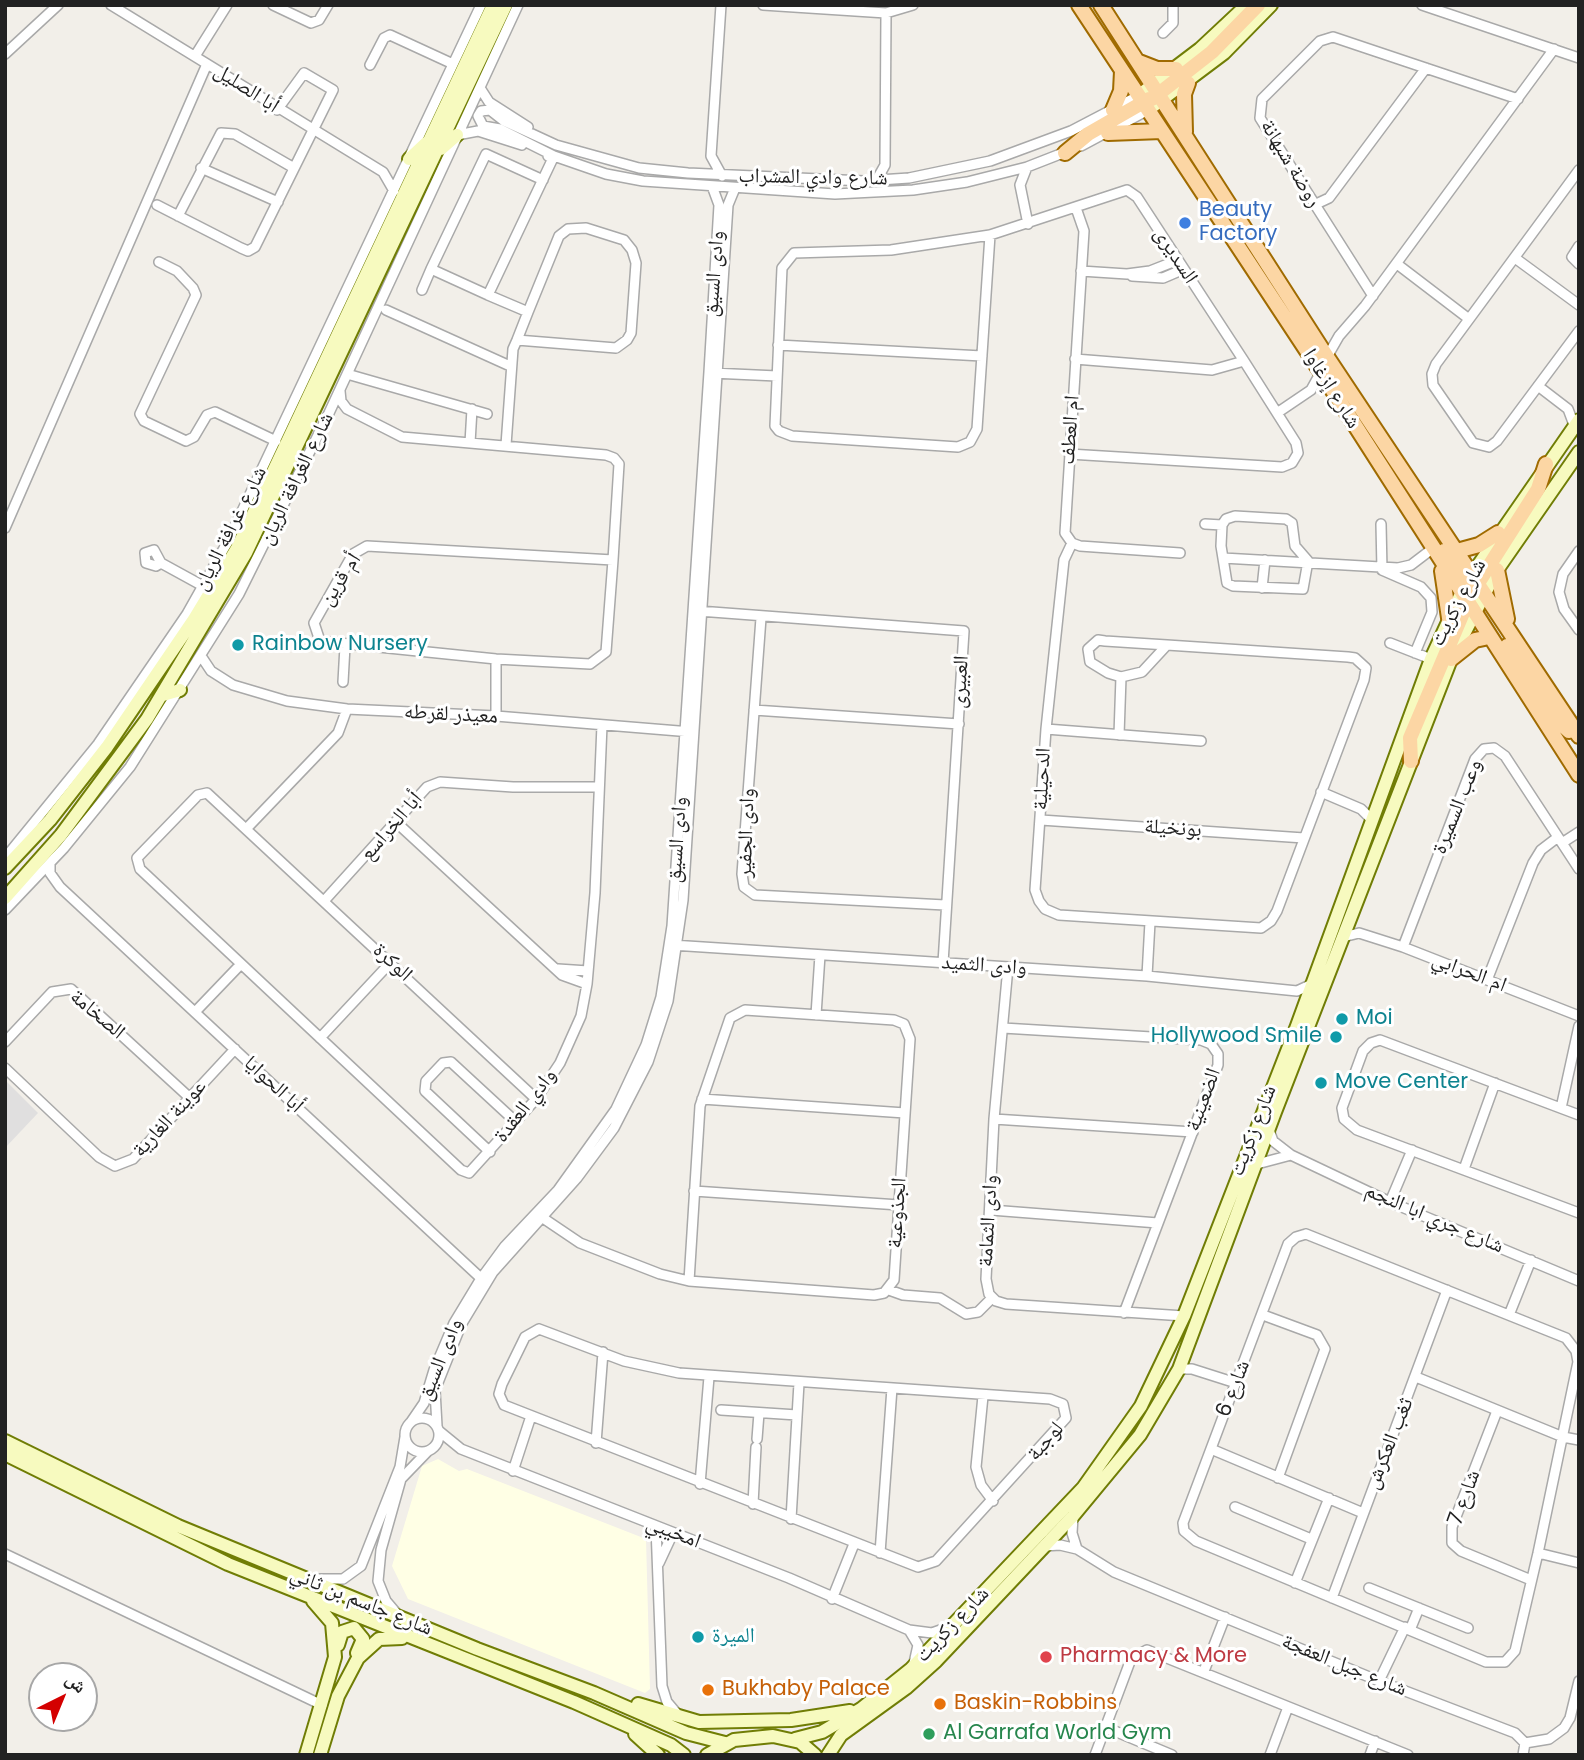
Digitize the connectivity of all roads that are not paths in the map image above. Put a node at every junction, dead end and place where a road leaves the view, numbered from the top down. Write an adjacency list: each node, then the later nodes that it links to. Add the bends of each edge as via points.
1 (58, 5): 25 (street)
2 (111, 5): 26 (street, أبا الصليل)
3 (227, 5): 26 (street)
4 (273, 5): 5 (street, via 311,23 319,20)
5 (328, 5)
6 (481, 5): 31 (street)
7 (493, 5): 46 (main road, شارع الغرافة الريان)
8 (506, 5): 29 (main road, شارع الغرافة الريان)
9 (518, 5): 36 (street, شارع الغرافة الريان)
10 (721, 5): 52 (street)
11 (763, 5): 20 (street)
12 (914, 5): 22 (street)
13 (1079, 5): 35 (main road, شارع إزغاوا)
14 (1090, 5): 38 (main road)
15 (1101, 5): 28 (main road, شارع إزغاوا)
16 (1172, 5): 23 (street, via 1173,23)
17 (1247, 5): 34 (main road, شارع وادي المشراب)
18 (1258, 5): 38 (main road, via 1212,52)
19 (1271, 5): 37 (main road, شارع وادي المشراب)
20 (786, 6): 22 (street)
21 (1426, 6): 24 (street)
22 (886, 13): 54 (street)
23 (1163, 33)
24 (1554, 49): 27 (street); 39 (street)
25 (5, 54)
26 (195, 57): 30 (street, أبا الصليل)
27 (1579, 58)
28 (1139, 62): 34 (main road, via 1157,69); 38 (main road, شارع إزغاوا)
29 (478, 63): 36 (main road); 49 (main road, شارع الغرافة الريان)
30 (207, 64): 40 (street, أبا الصليل); 133 (street)
31 (453, 64): 32 (street, via 390,34); 53 (street)
32 (370, 65)
33 (1426, 68): 39 (street, روضة شبهانة); 73 (street, via 1329,198); 73 (street, روضة شبهانة, via 1329,37 1264,96 1260,118)
34 (1176, 69): 38 (main road, شارع وادي المشراب)
35 (1122, 71): 38 (main road, شارع إزغاوا); 41 (main road, via 1121,91)
36 (483, 82): 47 (street, شارع الغرافة الريان); 48 (street, via 489,102)
37 (1188, 83): 38 (main road, شارع وادي المشراب); 45 (main road, via 1184,94)
38 (1151, 98): 41 (street, شارع وادي المشراب); 43 (main road, شارع إزغاوا); 44 (street, شارع وادي المشراب); 45 (main road, شارع إزغاوا); 50 (main road, via 1088,134); 75 (main road, via 1208,184)
39 (1518, 99): 84 (street)
40 (277, 110): 42 (street, أبا الصليل); 42 (street, via 298,77 309,74 333,92)
41 (1113, 110): 64 (street, شارع وادي المشراب, via 1016,153)
42 (310, 130): 57 (street); 59 (street, أبا الصليل)
43 (1162, 131): 44 (main road); 107 (main road, شارع إزغاوا)
44 (1108, 132): 50 (street, شارع وادي المشراب)
45 (1186, 134): 75 (main road, شارع إزغاوا)
46 (434, 135): 53 (main road); 78 (main road, شارع الغرافة الريان)
47 (457, 135): 49 (main road); 51 (street, شارع وادي المشراب, via 478,131); 109 (street, شارع الغرافة الريان)
48 (566, 148): 51 (street, شارع وادي المشراب, via 490,110 479,113 478,122 483,126 500,129); 61 (street, شارع وادي المشراب, via 639,168)
49 (438, 151): 154 (main road, شارع الغرافة الريان, via 271,503)
50 (1065, 153): 55 (street, شارع وادي المشراب)
51 (554, 156): 63 (street); 67 (street, شارع وادي المشراب, via 625,178)
52 (711, 156): 61 (street); 62 (street)
53 (407, 164): 59 (street); 69 (street, شارع غرافة الريان)
54 (885, 165): 64 (street); 65 (street)
55 (1027, 167): 60 (street, شارع وادي المشراب); 66 (street)
56 (201, 168): 57 (street, via 217,136 228,132); 70 (street); 76 (street)
57 (293, 168): 70 (street)
58 (1579, 170): 81 (street)
59 (383, 172): 69 (street)
60 (1003, 173): 66 (street); 68 (street, شارع وادي المشراب, via 887,192)
61 (697, 174): 62 (street, شارع وادي المشراب)
62 (722, 176): 65 (street, شارع وادي المشراب)
63 (543, 180): 86 (street, via 486,154); 91 (street)
64 (896, 180): 65 (street, شارع وادي المشراب)
65 (876, 181)
66 (1020, 185): 77 (street)
67 (712, 186): 68 (street, شارع وادي المشراب); 108 (street, وادى السيق, via 719,205)
68 (735, 188): 108 (street, وادى السيق, via 727,205)
69 (394, 191): 71 (street, شارع غرافة الريان)
70 (278, 202): 76 (street, via 260,240 248,251)
71 (388, 204): 78 (main road); 123 (street, شارع غرافة الريان)
72 (157, 205): 76 (street)
73 (1314, 205): 92 (street, روضة شبهانة)
74 (1076, 208): 77 (street, السديرى); 82 (street, السديرى, via 1130,191); 88 (street, ام العطف, via 1084,231)
75 (1236, 213): 99 (main road, شارع إزغاوا)
76 (178, 216)
77 (1028, 224): 79 (street, السديرى)
78 (389, 229): 199 (main road, شارع الغرافة الريان, via 217,582 107,747)
79 (990, 235): 101 (street, السديرى, via 891,250 794,253 782,268); 102 (street)
80 (1579, 246): 85 (street, via 1572,257)
81 (1516, 258): 93 (street); 96 (street)
82 (1178, 260): 87 (street, السديرى); 89 (street, via 1159,270)
83 (159, 262): 123 (street, via 177,271 196,295 140,414 144,421 186,441 194,437 206,415 215,412)
84 (1396, 264): 92 (street); 96 (street)
85 (1579, 264)
86 (431, 269): 90 (street); 91 (street)
87 (1184, 270): 89 (street, via 1157,279); 105 (street, السديرى)
88 (1081, 271): 89 (street); 104 (street, ام العطف)
89 (1127, 274)
90 (422, 290)
91 (488, 295): 95 (street)
92 (1373, 296): 98 (street)
93 (1579, 305)
94 (386, 310): 106 (street)
95 (528, 312): 100 (street); 100 (street, via 559,236 568,229 586,228 624,240 632,250 636,263 627,340 616,348)
96 (1469, 319): 111 (street, via 1431,378 1473,443 1486,447 1495,443)
97 (1579, 331): 111 (street)
98 (1339, 336): 99 (street); 103 (street)
99 (1316, 339): 103 (main road, شارع إزغاوا)
100 (516, 340): 106 (street)
101 (778, 345): 102 (street); 110 (street, السديرى)
102 (982, 356): 110 (street, السديرى, via 977,432 968,444 958,447 785,435 773,419)
103 (1327, 357): 137 (main road, شارع إزغاوا)
104 (1075, 359): 105 (street, via 1212,370); 127 (street, ام العطف)
105 (1244, 361): 119 (street, السديرى)
106 (510, 366): 125 (street)
107 (1321, 372): 112 (main road, شارع إزغاوا); 113 (street)
108 (713, 373): 110 (street); 151 (street, وادى السيق)
109 (347, 374): 114 (street, شارع الغرافة الريان); 116 (street)
110 (777, 376)
111 (1538, 386): 117 (street)
112 (1331, 389): 113 (street); 129 (main road, شارع إزغاوا)
113 (1311, 390): 119 (street)
114 (340, 391): 115 (street); 120 (street, شارع الغرافة الريان)
115 (347, 409): 120 (street); 124 (street, أم قرين, via 402,437)
116 (472, 409): 121 (street); 124 (street)
117 (1567, 409): 118 (street); 122 (street)
118 (1579, 411)
119 (1277, 413): 127 (street, السديرى, via 1298,448 1295,461 1286,466)
120 (329, 414): 157 (street, شارع الغرافة الريان, via 258,559)
121 (487, 414)
122 (1576, 423): 128 (main road, شارع زكريت)
123 (276, 441): 148 (street, شارع غرافة الريان)
124 (470, 443): 125 (street, أم قرين)
125 (506, 445): 142 (street, أم قرين, via 614,458 619,464)
126 (1579, 452): 147 (main road, شارع زكريت)
127 (1069, 454): 135 (street, ام العطف, via 1064,529)
128 (1546, 464): 134 (main road, شارع زكريت); 150 (main road, via 1538,489)
129 (1406, 508): 136 (main road, شارع إزغاوا); 150 (main road, via 1423,522)
130 (1205, 524): 132 (street)
131 (1381, 524): 146 (street)
132 (1222, 526): 140 (street); 143 (street, via 1235,516 1288,520 1295,530 1296,550)
133 (5, 528)
134 (1498, 533): 137 (main road); 150 (main road, شارع زكريت)
135 (1072, 543): 139 (street); 178 (street, الدحيلية, via 1064,560)
136 (1432, 549): 144 (main road, شارع إزغاوا); 146 (street, via 1407,567)
137 (1457, 551): 150 (main road, شارع إزغاوا)
138 (1579, 551): 156 (street, via 1563,574 1559,592)
139 (1180, 553)
140 (1223, 558): 141 (street); 149 (street, via 1224,578 1230,585)
141 (1265, 560): 143 (street); 149 (street)
142 (613, 561): 161 (street, أم قرين, via 367,546 353,554 314,623 320,641); 164 (street, أم قرين, via 606,652 600,659 590,664)
143 (1308, 561): 146 (street); 149 (street, via 1301,590)
144 (1440, 562): 150 (main road, شارع إزغاوا); 153 (main road)
145 (161, 563): 148 (street)
146 (1380, 565): 162 (street, via 1386,574 1421,587 1431,598 1432,612)
147 (1497, 570): 150 (main road, شارع زكريت); 155 (main road)
148 (203, 586): 197 (street, شارع غرافة الريان, via 98,744)
149 (1262, 587)
150 (1472, 593): 153 (main road, شارع زكريت); 155 (main road, شارع إزغاوا); 158 (main road, شارع إزغاوا); 166 (main road, شارع زكريت); 181 (main road, via 1556,719); 183 (main road, via 1410,738)
151 (697, 611): 152 (street, العبيرى); 179 (street, وادى السيق)
152 (761, 618): 174 (street, وادى الجفير); 176 (street, العبيرى, via 964,631)
153 (1449, 618): 165 (main road, شارع زكريت)
154 (206, 622): 157 (main road); 172 (main road, شارع الغرافة الريان)
155 (1509, 628): 181 (main road, شارع إزغاوا)
156 (1579, 630)
157 (213, 637): 163 (street, شارع الغرافة الريان)
158 (1489, 637): 166 (main road, via 1475,640); 184 (main road, شارع إزغاوا)
159 (1391, 643): 162 (street)
160 (1167, 645): 169 (street, via 1142,672); 169 (street, الدحيلية, via 1092,643 1087,656 1090,662); 186 (street, الدحيلية, via 1348,657 1362,663 1364,680)
161 (345, 646): 164 (street, أم قرين); 170 (street)
162 (1415, 653): 165 (street)
163 (201, 656): 167 (street, شارع الغرافة الريان); 168 (street)
164 (496, 659): 175 (street)
165 (1430, 659): 188 (main road, شارع زكريت)
166 (1451, 659): 183 (main road, شارع زكريت)
167 (191, 672): 168 (street, معيذر لقرطه); 171 (street, شارع الغرافة الريان)
168 (215, 675): 173 (street, معيذر لقرطه, via 268,698)
169 (1121, 677): 180 (street)
170 (343, 682)
171 (180, 690): 172 (main road); 196 (street, شارع الغرافة الريان, via 130,767)
172 (163, 695): 193 (main road, شارع الغرافة الريان)
173 (347, 709): 175 (street, معيذر لقرطه); 191 (street, via 338,733)
174 (754, 710): 176 (street); 206 (street, وادى الجفير, via 744,887 755,895)
175 (496, 716): 177 (street, معيذر لقرطه)
176 (958, 724): 206 (street, العبيرى)
177 (602, 725): 179 (street, معيذر لقرطه); 185 (street, وادي العقدة)
178 (1046, 729): 180 (street); 189 (street, الدحيلية)
179 (689, 732): 212 (street, وادى السيق)
180 (1119, 735): 182 (street)
181 (1579, 737)
182 (1201, 741)
183 (1411, 761): 208 (main road, شارع زكريت)
184 (1579, 775)
185 (599, 787): 190 (street, أبا الخراسع, via 440,782 427,787); 220 (street, وادي العقدة)
186 (1321, 792): 188 (street); 194 (street, الدحيلية)
187 (207, 793): 191 (street, الوكرة); 217 (street, وادي العقدة, via 198,794 136,862)
188 (1374, 815): 224 (main road, شارع زكريت)
189 (1041, 820): 194 (street, بونخيلة); 209 (street, الدحيلية, via 1035,890 1045,909 1059,915)
190 (397, 823): 205 (street, أبا الخراسع); 219 (street)
191 (247, 828): 205 (street, الوكرة)
192 (1579, 832): 195 (street)
193 (61, 835): 196 (main road); 204 (main road, شارع الغرافة الريان)
194 (1304, 838): 209 (street, الدحيلية, via 1277,911 1267,925)
195 (1560, 840): 200 (street, وعب السميرة); 213 (street, وعب السميرة, via 1502,752 1480,751); 222 (street, via 1541,850 1533,863)
196 (64, 848): 198 (street, شارع الغرافة الريان)
197 (5, 858)
198 (50, 863): 201 (street, شارع الغرافة الريان); 202 (street, أبا الحوايا, via 50,873)
199 (5, 868)
200 (1579, 869)
201 (36, 878): 202 (street, أبا الحوايا); 203 (street, شارع الغرافة الريان)
202 (60, 887): 227 (street, أبا الحوايا)
203 (25, 889): 204 (main road); 207 (street, شارع الغرافة الريان)
204 (7, 896)
205 (324, 901): 215 (street, الوكرة)
206 (945, 905): 216 (street, العبيرى)
207 (5, 910)
208 (1350, 920): 210 (street); 211 (main road, شارع زكريت)
209 (1150, 922): 221 (street)
210 (1359, 933): 211 (street); 213 (street, ام الحرابي)
211 (1343, 937): 245 (main road, شارع زكريت)
212 (674, 945): 214 (street, وادى الثميد); 257 (street, وادى السيق, via 656,1013 630,1083 591,1146)
213 (1403, 947): 222 (street, ام الحرابي)
214 (820, 955): 216 (street, وادى الثميد); 228 (street)
215 (391, 962): 232 (street); 238 (street, الوكرة)
216 (943, 963): 218 (street, وادى الثميد)
217 (241, 964): 227 (street); 232 (street, وادي العقدة)
218 (1008, 967): 221 (street, وادى الثميد); 231 (street, وادى الثمامة)
219 (556, 968): 220 (street); 223 (street, via 570,980)
220 (588, 971): 223 (street, وادي العقدة)
221 (1147, 976): 225 (street, وادى الثميد)
222 (1488, 980): 229 (street, ام الحرابي)
223 (587, 984): 238 (street, وادي العقدة, via 581,1016 560,1063)
224 (1312, 984): 225 (street, وادى الثميد); 226 (main road, شارع زكريت)
225 (1297, 990): 226 (street)
226 (1307, 1001): 269 (main road, شارع زكريت)
227 (195, 1012): 234 (street, أبا الحوايا)
228 (816, 1015): 239 (street, الجذوعية, via 745,1010 734,1014); 241 (street, الجذوعية, via 904,1024 910,1039)
229 (1579, 1016)
230 (1579, 1026): 240 (street)
231 (1003, 1028): 243 (street, وادى الثمامة); 246 (street, الضعينية, via 1206,1041 1215,1049 1218,1065)
232 (320, 1038): 248 (street, وادي العقدة, via 461,1170 472,1171)
233 (5, 1042): 237 (street, الصخامة, via 52,992 71,989)
234 (235, 1049): 237 (street, عوينة الغارية); 261 (street, أبا الحوايا)
235 (5, 1068): 237 (street, عوينة الغارية, via 104,1161 115,1166 133,1159)
236 (1495, 1083): 240 (street); 247 (street, via 1385,1040 1368,1045 1343,1103 1344,1119 1357,1130); 251 (street)
237 (190, 1098)
238 (536, 1099): 244 (street, وادي العقدة)
239 (702, 1100): 241 (street); 252 (street, الجذوعية)
240 (1562, 1108): 242 (street)
241 (905, 1113): 254 (street, الجذوعية)
242 (1579, 1115)
243 (994, 1119): 246 (street); 255 (street, وادى الثمامة)
244 (516, 1122): 248 (street, وادي العقدة); 248 (street, via 451,1062 443,1063 426,1081 425,1091)
245 (1269, 1130): 249 (street, شارع جري ابا النجم, via 1273,1141); 250 (main road, شارع زكريت)
246 (1193, 1132): 258 (street, الضعينية)
247 (1412, 1150): 251 (street); 253 (street)
248 (490, 1152)
249 (1291, 1155): 250 (street); 253 (street, شارع جري ابا النجم)
250 (1257, 1164): 271 (main road, شارع زكريت)
251 (1464, 1169): 256 (street)
252 (694, 1191): 254 (street); 262 (street, الجذوعية)
253 (1390, 1202): 259 (street, شارع جري ابا النجم)
254 (899, 1205): 263 (street, الجذوعية, via 894,1280)
255 (990, 1210): 258 (street); 265 (street, وادى الثمامة, via 986,1279)
256 (1579, 1213)
257 (538, 1215): 261 (street, وادى السيق); 262 (street, via 580,1243)
258 (1158, 1223): 266 (street, الضعينية)
259 (1531, 1261): 260 (street, شارع جري ابا النجم); 268 (street)
260 (1579, 1280)
261 (483, 1282): 283 (street, وادى السيق, via 454,1323 424,1403); 284 (street, وادى السيق, via 439,1375 433,1405)
262 (689, 1282): 263 (street, via 874,1295)
263 (889, 1290): 265 (street, via 940,1298 967,1314 978,1312)
264 (1447, 1290): 267 (street, شارع 6, via 1311,1235 1301,1235 1288,1244); 268 (street, شارع 6); 273 (street, ثغب العكرش)
265 (992, 1298): 266 (street, وادى الثمامة, via 1006,1304)
266 (1124, 1313): 269 (street, وادى الثمامة, via 1165,1315)
267 (1264, 1315): 275 (street, شارع 6); 295 (street, via 1317,1335 1325,1349)
268 (1509, 1315): 286 (street, شارع 6, via 1566,1338 1576,1350)
269 (1181, 1322): 325 (main road, شارع زكريت, via 1142,1406 1101,1466)
270 (603, 1352): 272 (street, لوجبة, via 648,1368); 282 (street, لوجبة, via 544,1330 527,1334 499,1394 504,1405); 289 (street)
271 (1185, 1366): 275 (street); 302 (main road, شارع زكريت, via 1140,1435)
272 (709, 1377): 274 (street, لوجبة); 296 (street)
273 (1416, 1377): 279 (street); 301 (street, ثغب العكرش)
274 (799, 1383): 276 (street, لوجبة); 281 (street)
275 (1236, 1383): 291 (street, شارع 6)
276 (892, 1388): 277 (street, لوجبة); 310 (street)
277 (983, 1395): 298 (street, via 976,1467 981,1485); 298 (street, لوجبة, via 1055,1399 1067,1413 1062,1426)
278 (721, 1410): 280 (street)
279 (1497, 1411): 286 (street); 316 (street, شارع 7, via 1452,1527 1452,1543)
280 (759, 1413): 281 (street); 299 (street)
281 (797, 1415): 303 (street)
282 (531, 1416): 289 (street, لوجبة); 294 (street)
283 (411, 1422): 284 (street, via 427,1419); 285 (street)
284 (438, 1429): 290 (street, امخيبي); 292 (street, via 438,1441)
285 (405, 1437): 292 (street, via 412,1448); 315 (street, via 400,1467 361,1566 338,1581)
286 (1563, 1437): 287 (street); 311 (street, شارع 6)
287 (1579, 1440)
288 (5, 1441): 315 (main road, شارع جاسم بن ثاني, via 178,1526)
289 (596, 1443): 296 (street, لوجبة)
290 (454, 1446): 292 (street); 294 (street, امخيبي)
291 (1211, 1449): 295 (street); 317 (street, شارع 6, via 1184,1531 1196,1541)
292 (430, 1450): 324 (street, via 410,1466 399,1484 377,1574 386,1601)
293 (5, 1454): 319 (main road, شارع جاسم بن ثاني, via 228,1564)
294 (513, 1471): 304 (street, امخيبي)
295 (1278, 1478): 297 (street)
296 (700, 1484): 299 (street, لوجبة)
297 (1326, 1497): 301 (street); 306 (street)
298 (993, 1501): 310 (street, لوجبة, via 931,1565 918,1567)
299 (753, 1504): 303 (street, لوجبة)
300 (1235, 1507): 306 (street)
301 (1363, 1513): 320 (street, ثغب العكرش)
302 (1073, 1516): 308 (main road, شارع زكريت); 309 (street)
303 (791, 1519): 307 (street, لوجبة)
304 (656, 1527): 305 (street, امخيبي); 313 (street)
305 (673, 1533): 313 (street); 321 (street, امخيبي)
306 (1311, 1539): 317 (street)
307 (854, 1544): 310 (street, لوجبة); 321 (street)
308 (1044, 1546): 309 (street, شارع جبل العفجة); 345 (main road, شارع زكريت, via 936,1661)
309 (1077, 1549): 323 (street, شارع جبل العفجة, via 1114,1572)
310 (880, 1553)
311 (1538, 1553): 314 (street); 316 (street, شارع 6)
312 (5, 1554): 338 (street)
313 (659, 1563): 336 (street)
314 (1579, 1563)
315 (296, 1575): 324 (main road, شارع جاسم بن ثاني)
316 (1531, 1580): 327 (street, شارع 6, via 1515,1651 1505,1661 1486,1662)
317 (1295, 1583): 320 (street, شارع 6)
318 (1369, 1588): 322 (street)
319 (307, 1596): 329 (main road, شارع جاسم بن ثاني); 330 (main road, via 331,1623)
320 (1332, 1598): 327 (street, شارع 6)
321 (832, 1599): 328 (street, امخيبي)
322 (1419, 1608): 326 (street); 327 (street)
323 (1225, 1617): 333 (street); 334 (street, شارع جبل العفجة)
324 (408, 1620): 337 (main road, شارع جاسم بن ثاني)
325 (955, 1624): 328 (street, امخيبي, via 932,1633); 332 (main road, شارع زكريت)
326 (1468, 1628)
327 (1407, 1629): 334 (street)
328 (909, 1630): 332 (street, via 918,1650)
329 (426, 1643): 331 (main road, via 384,1637 368,1646); 343 (main road, شارع جاسم بن ثاني)
330 (335, 1657): 331 (main road, via 342,1632 358,1630 363,1642); 338 (main road)
331 (352, 1667): 351 (main road)
332 (911, 1669): 341 (main road, شارع زكريت)
333 (1204, 1671): 340 (street); 344 (street, via 1156,1651 1138,1653 1131,1659)
334 (1379, 1681): 349 (street, شارع جبل العفجة, via 1515,1733)
335 (1579, 1681): 349 (street, via 1564,1728 1549,1739)
336 (662, 1686): 339 (street, via 656,1700); 342 (street, via 670,1707)
337 (594, 1693): 339 (main road); 348 (main road, شارع جاسم بن ثاني, via 686,1733)
338 (322, 1705): 350 (main road)
339 (646, 1706): 342 (main road)
340 (1288, 1707): 347 (street); 360 (street)
341 (861, 1709): 342 (main road, via 791,1720); 346 (main road, شارع زكريت, via 822,1732)
342 (686, 1720)
343 (624, 1725): 352 (main road); 353 (main road, شارع جاسم بن ثاني)
344 (1105, 1727): 358 (street); 359 (street)
345 (841, 1735): 356 (main road, شارع زكريت); 357 (street)
346 (794, 1739): 348 (main road, via 753,1736); 355 (main road)
347 (1375, 1741): 361 (street); 362 (street)
348 (725, 1743): 354 (main road)
349 (1525, 1743): 363 (street)
350 (306, 1755)
351 (320, 1755)
352 (658, 1755)
353 (684, 1755)
354 (707, 1755)
355 (815, 1755)
356 (828, 1755)
357 (838, 1755)
358 (1095, 1755)
359 (1172, 1755)
360 (1270, 1755)
361 (1370, 1755)
362 (1408, 1755)
363 (1523, 1755)

